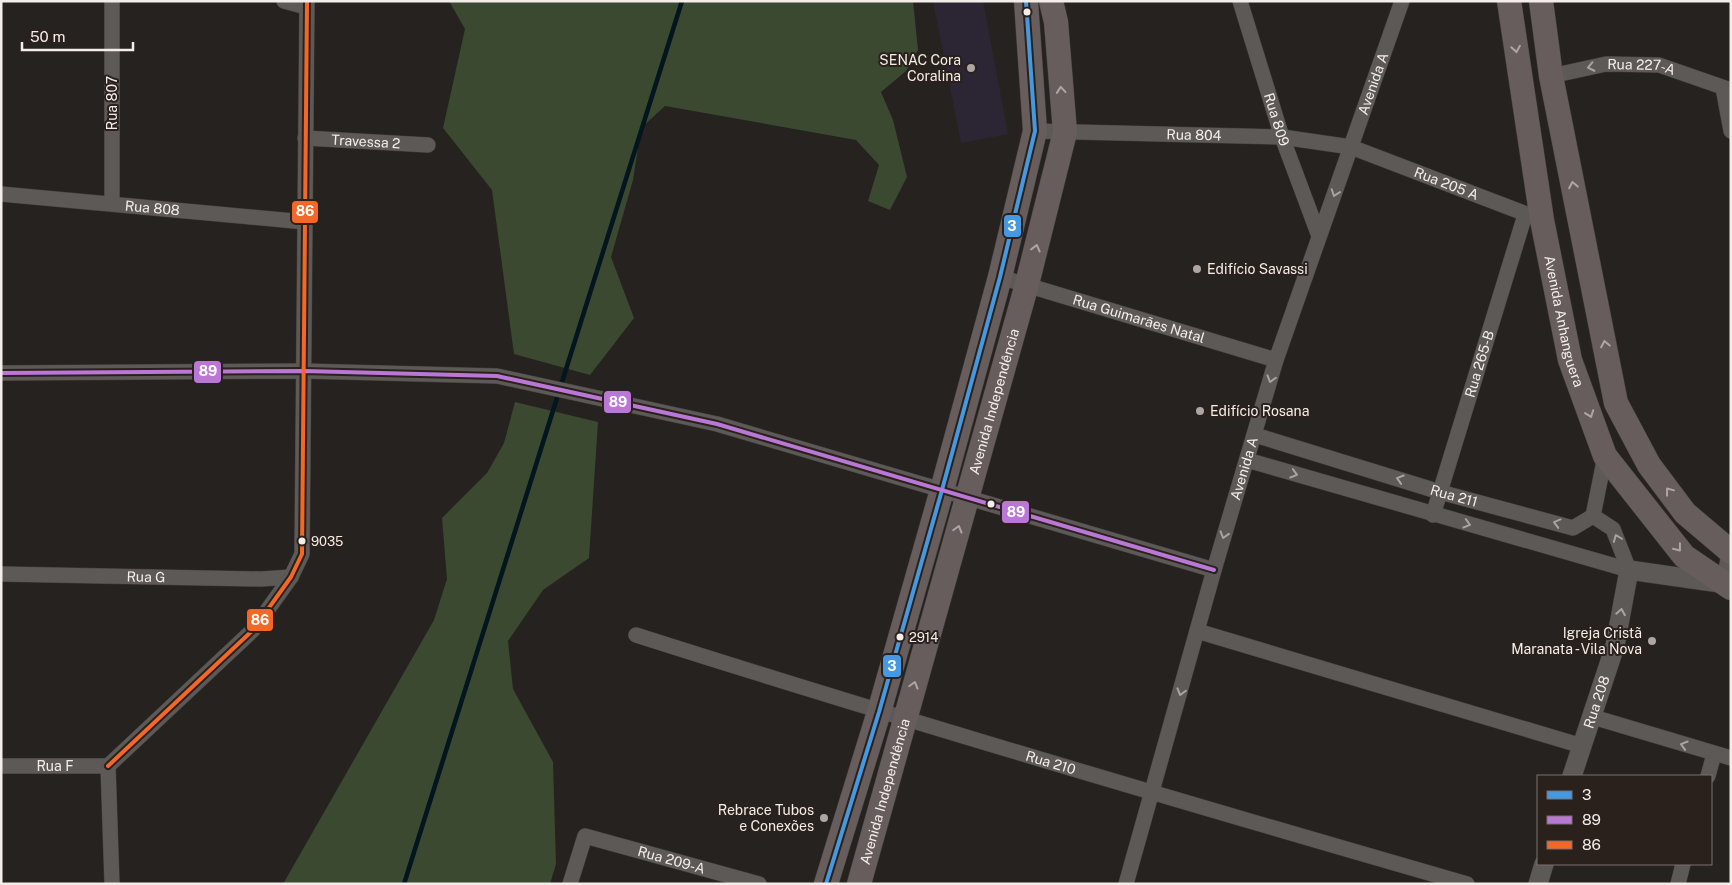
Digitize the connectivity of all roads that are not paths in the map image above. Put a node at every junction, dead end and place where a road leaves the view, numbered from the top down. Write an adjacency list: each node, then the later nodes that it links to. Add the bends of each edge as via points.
1 (112, 1): 20 (street, Rua 807)
2 (284, 1): 9 (street)
3 (1026, 1): 12 (main road, Avenida Independência)
4 (1051, 1): 14 (main road, Avenida Independência, one-way to 4, via 1056,22)
5 (1240, 1): 16 (street, Rua 809)
6 (1402, 1): 18 (street, Avenida A)
7 (1509, 1): 21 (main road, Avenida Anhanguera, one-way to 21)
8 (1541, 1): 10 (main road)
9 (306, 4): 15 (street)
10 (1551, 76): 11 (street, Rua 227-A, one-way to 10, via 1659,64 1606,64); 37 (main road, one-way to 10, via 1685,513 1649,465 1616,403)
11 (1727, 89): 13 (street)
12 (1035, 131): 14 (street, Rua 804); 24 (main road, Avenida Independência)
13 (1731, 131)
14 (1065, 132): 16 (street, Rua 804); 25 (main road, Avenida Independência, one-way to 14)
15 (305, 138): 17 (street, Travessa 2); 22 (street)
16 (1282, 138): 18 (street, Rua 804); 23 (street, Rua 809)
17 (428, 145)
18 (1351, 146): 21 (street, Rua 205 A); 23 (street, Avenida A, one-way to 23)
19 (1, 194): 20 (street, Rua 808)
20 (112, 204): 22 (street, Rua 808)
21 (1533, 217): 30 (main road, Avenida Anhanguera, one-way to 30, via 1570,360); 33 (street, Rua 265-B)
22 (305, 222): 27 (street)
23 (1319, 236): 26 (street, Avenida A)
24 (1000, 277): 25 (street, Rua Guimarães Natal); 32 (main road, Avenida Independência)
25 (1027, 284): 26 (street, Rua Guimarães Natal); 34 (main road, Avenida Independência)
26 (1276, 360): 29 (street, Avenida A, one-way to 29)
27 (304, 371): 28 (street); 32 (street, via 497,376 717,424); 41 (street, via 302,554)
28 (1, 373)
29 (1255, 434): 31 (street, Avenida A); 33 (street, Rua 211, one-way to 29)
30 (1605, 456): 36 (street); 42 (main road, Avenida Anhanguera, one-way to 42, via 1684,556)
31 (1247, 460): 35 (street, Rua 211, one-way to 35); 38 (street, Avenida A, one-way to 38)
32 (942, 490): 34 (street); 45 (main road, Avenida Independência)
33 (1440, 492): 35 (street, Rua 265-B); 36 (street, Rua 211, one-way to 33, via 1573,528)
34 (967, 498): 38 (street); 47 (main road, Avenida Independência, one-way to 34)
35 (1433, 515): 39 (street, Rua 211, one-way to 39)
36 (1593, 516): 39 (street, one-way to 36, via 1613,529)
37 (1730, 547): 42 (street)
38 (1214, 570): 43 (street, Avenida A)
39 (1629, 570): 42 (street); 46 (street, Rua 208, one-way to 39, via 1615,646)
40 (1, 574): 41 (street, Rua G)
41 (291, 577): 52 (street, via 253,630)
42 (1725, 586)
43 (1197, 631): 48 (street); 55 (street, Avenida A, one-way to 55)
44 (636, 635): 45 (street, Rua 210)
45 (879, 712): 47 (street, Rua 210); 61 (main road, Avenida Independência)
46 (1593, 717): 48 (street, Rua 208); 49 (street, one-way to 46)
47 (904, 720): 55 (street, Rua 210); 62 (main road, Avenida Independência)
48 (1582, 746): 53 (street, Rua 208)
49 (1714, 754): 50 (street); 54 (street)
50 (1731, 758)
51 (1, 766): 52 (street, Rua F)
52 (108, 766): 58 (street)
53 (1572, 775)
54 (1708, 775)
55 (1152, 794): 63 (street, Avenida A); 64 (street, Rua 210)
56 (1544, 865): 65 (street)
57 (1683, 865): 66 (street)
58 (112, 884)
59 (570, 884): 60 (street, Rua 209-A, via 585,836)
60 (759, 884)
61 (826, 884)
62 (859, 884)
63 (1126, 884)
64 (1467, 884)
65 (1538, 884)
66 (1678, 884)

